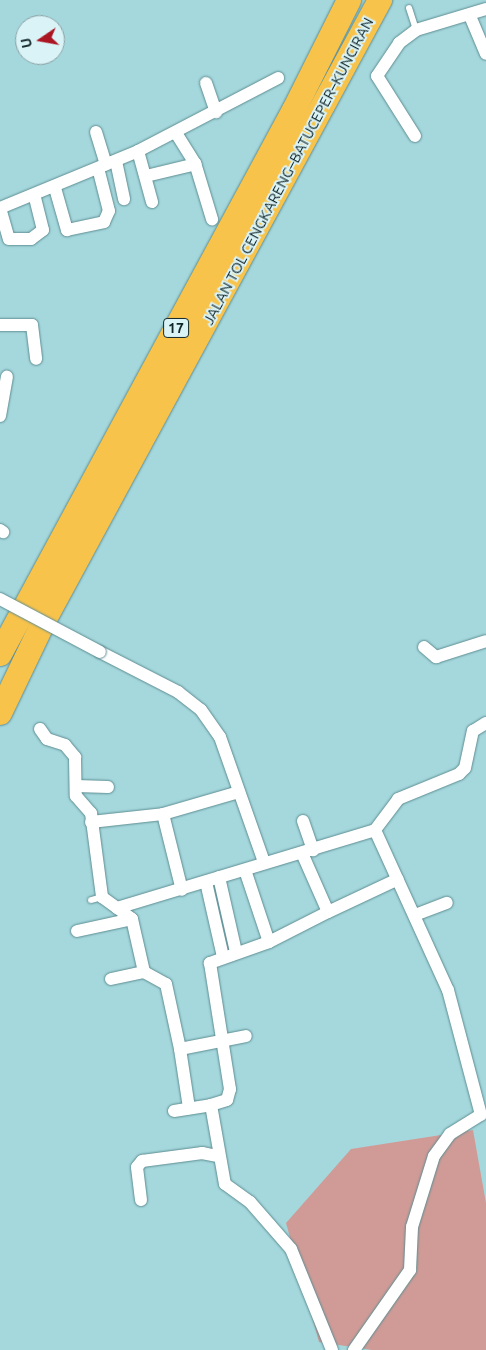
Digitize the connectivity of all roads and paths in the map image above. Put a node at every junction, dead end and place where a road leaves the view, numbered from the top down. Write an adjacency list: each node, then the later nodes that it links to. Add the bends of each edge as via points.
1 (348, 0): 34 (highway, JALAN TOL CENGKARENG–BATUCEPER–KUNCIRAN / 17, via 294,110)
2 (380, 0): 7 (highway, JALAN TOL CENGKARENG–BATUCEPER–KUNCIRAN / 17)
3 (399, 4): 6 (lane); 7 (highway)
4 (486, 9): 5 (street)
5 (470, 16): 6 (street); 8 (street)
6 (416, 30): 14 (street, via 399,43 377,76)
7 (354, 53): 35 (highway, JALAN TOL CENGKARENG–BATUCEPER–KUNCIRAN / 17, via 46,617)
8 (486, 54)
9 (278, 78): 11 (street)
10 (206, 83): 11 (street)
11 (216, 112): 13 (street)
12 (96, 132): 17 (street)
13 (176, 132): 15 (street); 16 (street)
14 (416, 136)
15 (138, 152): 17 (street); 18 (street)
16 (196, 164): 18 (street); 24 (street)
17 (106, 165): 19 (street); 19 (street, via 108,211 104,222 67,230); 21 (street)
18 (146, 176): 22 (street)
19 (55, 188): 20 (street)
20 (35, 198): 23 (street); 23 (street, via 44,230 31,239 9,239)
21 (124, 199)
22 (152, 202)
23 (0, 208)
24 (212, 219)
25 (0, 325): 26 (street, via 32,325)
26 (36, 359)
27 (7, 377): 28 (street)
28 (0, 416)
29 (0, 599): 42 (street, bridge, via 178,692 201,710 220,737)
30 (486, 641): 32 (street, via 436,656)
31 (486, 646): 33 (street)
32 (424, 647)
33 (486, 652)
34 (0, 654)
35 (15, 687): 36 (highway, JALAN TOL CENGKARENG–BATUCEPER–KUNCIRAN / 17); 38 (highway)
36 (0, 714)
37 (486, 724): 46 (street, via 473,731 465,768 450,781 398,799)
38 (0, 727)
39 (40, 729): 40 (street, via 46,739 70,749)
40 (76, 786): 41 (street); 45 (street, via 77,801 88,808)
41 (108, 787)
42 (239, 792): 43 (street); 48 (street)
43 (163, 814): 45 (street); 53 (street)
44 (303, 821): 47 (street)
45 (91, 822): 55 (street, via 96,898)
46 (375, 830): 47 (street); 51 (street)
47 (307, 852): 48 (street); 56 (street)
48 (264, 862): 49 (street)
49 (245, 870): 50 (street); 60 (street)
50 (219, 877): 52 (street); 61 (street)
51 (398, 878): 56 (street); 57 (street)
52 (206, 882): 53 (street); 62 (street)
53 (182, 890): 55 (street)
54 (447, 903): 57 (street)
55 (117, 908): 58 (street)
56 (328, 912): 60 (street)
57 (415, 915): 71 (street, via 460,1028)
58 (132, 919): 59 (street); 63 (street)
59 (77, 931)
60 (269, 942): 61 (street)
61 (236, 952): 62 (street)
62 (223, 957): 66 (street, via 212,960 210,966)
63 (144, 972): 64 (street); 67 (street, via 166,984)
64 (111, 979)
65 (246, 1036): 66 (street)
66 (222, 1043): 67 (street); 68 (street, via 230,1095 222,1104)
67 (180, 1049): 69 (street)
68 (211, 1105): 69 (street); 72 (street)
69 (189, 1108): 70 (street)
70 (174, 1111)
71 (484, 1116): 75 (street, via 450,1134 434,1156 412,1227 410,1270)
72 (218, 1156): 73 (street, via 202,1153 142,1161 138,1167); 74 (street, via 229,1190 250,1202 290,1249)
73 (142, 1200)
74 (332, 1350)
75 (354, 1350)

